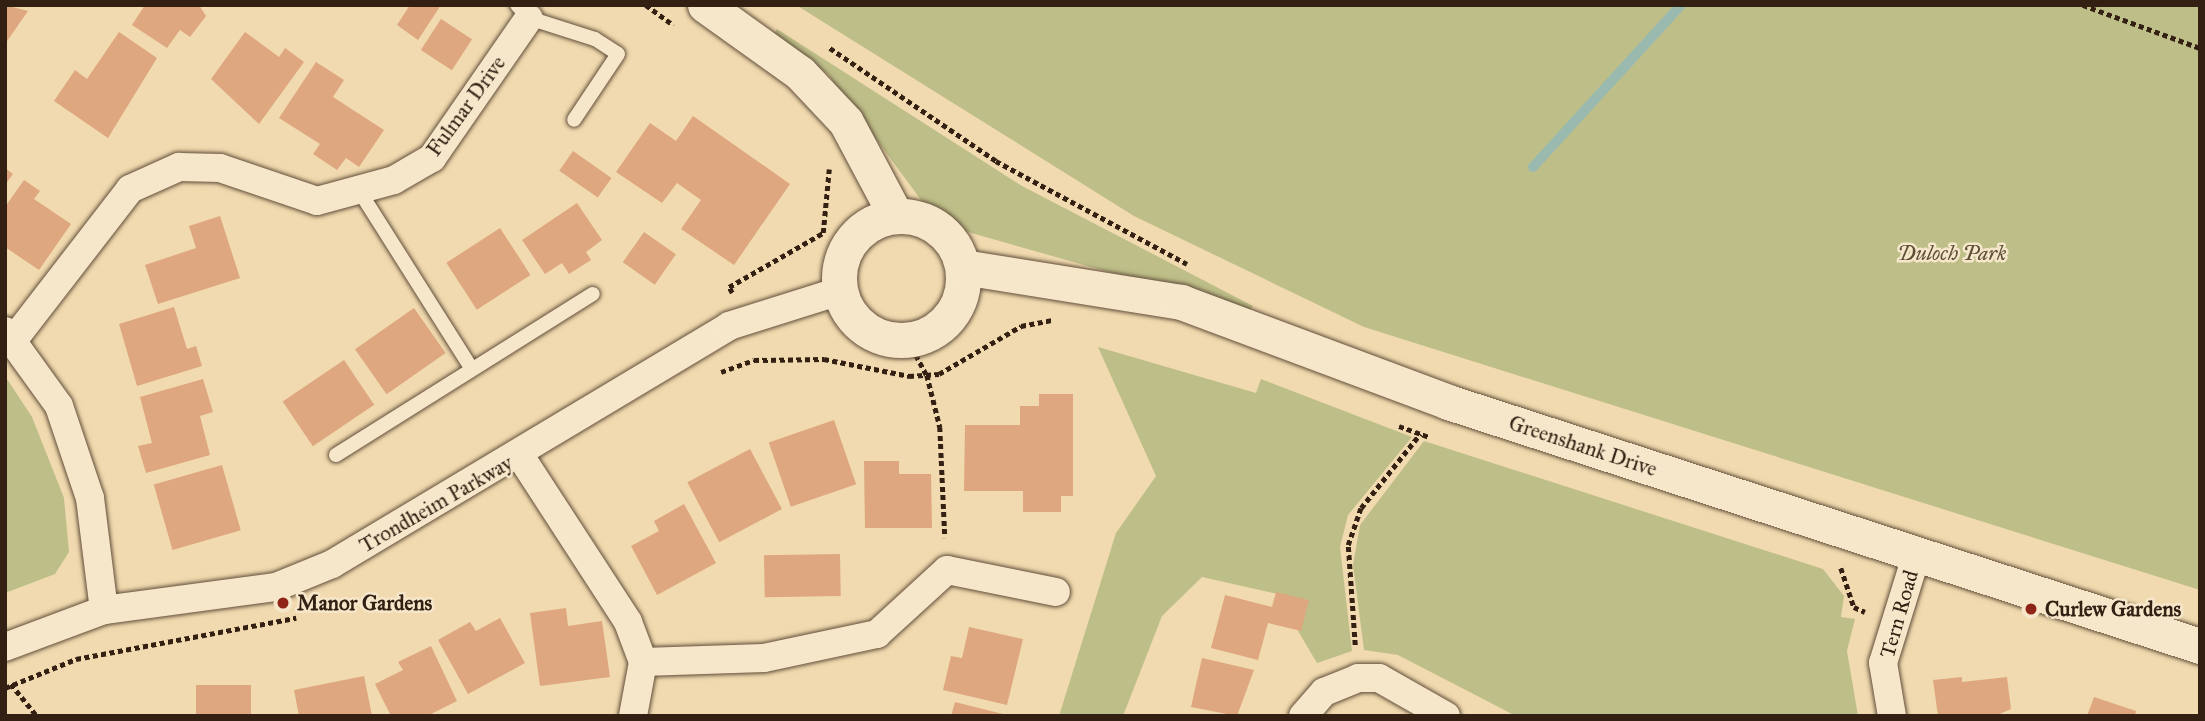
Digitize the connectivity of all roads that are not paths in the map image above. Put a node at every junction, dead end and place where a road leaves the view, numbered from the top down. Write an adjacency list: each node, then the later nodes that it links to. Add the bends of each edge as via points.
1 (705, 5): 5 (street, via 800,73 845,122)
2 (523, 12): 3 (lane, via 595,39 618,54); 4 (street, Fulmar Drive, via 432,158)
3 (574, 120)
4 (360, 192): 9 (street, Fulmar Drive, via 317,201 220,168 178,167 130,189); 10 (lane)
5 (895, 216): 6 (street, via 914,217 946,234); 7 (street, via 858,233 839,270)
6 (963, 267): 7 (street, via 960,297 945,323 908,340 865,328); 13 (street, Greenshank Drive, via 1181,302 1448,402)
7 (840, 291): 11 (street, Trondheim Parkway, via 746,321)
8 (593, 294): 10 (lane)
9 (10, 334): 15 (street, via 59,406 90,498)
10 (472, 369): 12 (lane)
11 (519, 454): 15 (street, Trondheim Parkway, via 332,564 276,587); 18 (street, via 628,622)
12 (336, 455)
13 (1917, 554): 16 (street, Greenshank Drive); 22 (street, Tern Road, via 1883,663)
14 (1056, 592): 18 (street, via 947,570 877,634 764,658)
15 (104, 610): 17 (street, Trondheim Parkway)
16 (2200, 646)
17 (5, 647)
18 (643, 662): 19 (street)
19 (633, 716)
20 (1303, 716): 21 (street, via 1324,692 1369,678)
21 (1446, 716)
22 (1892, 716)

